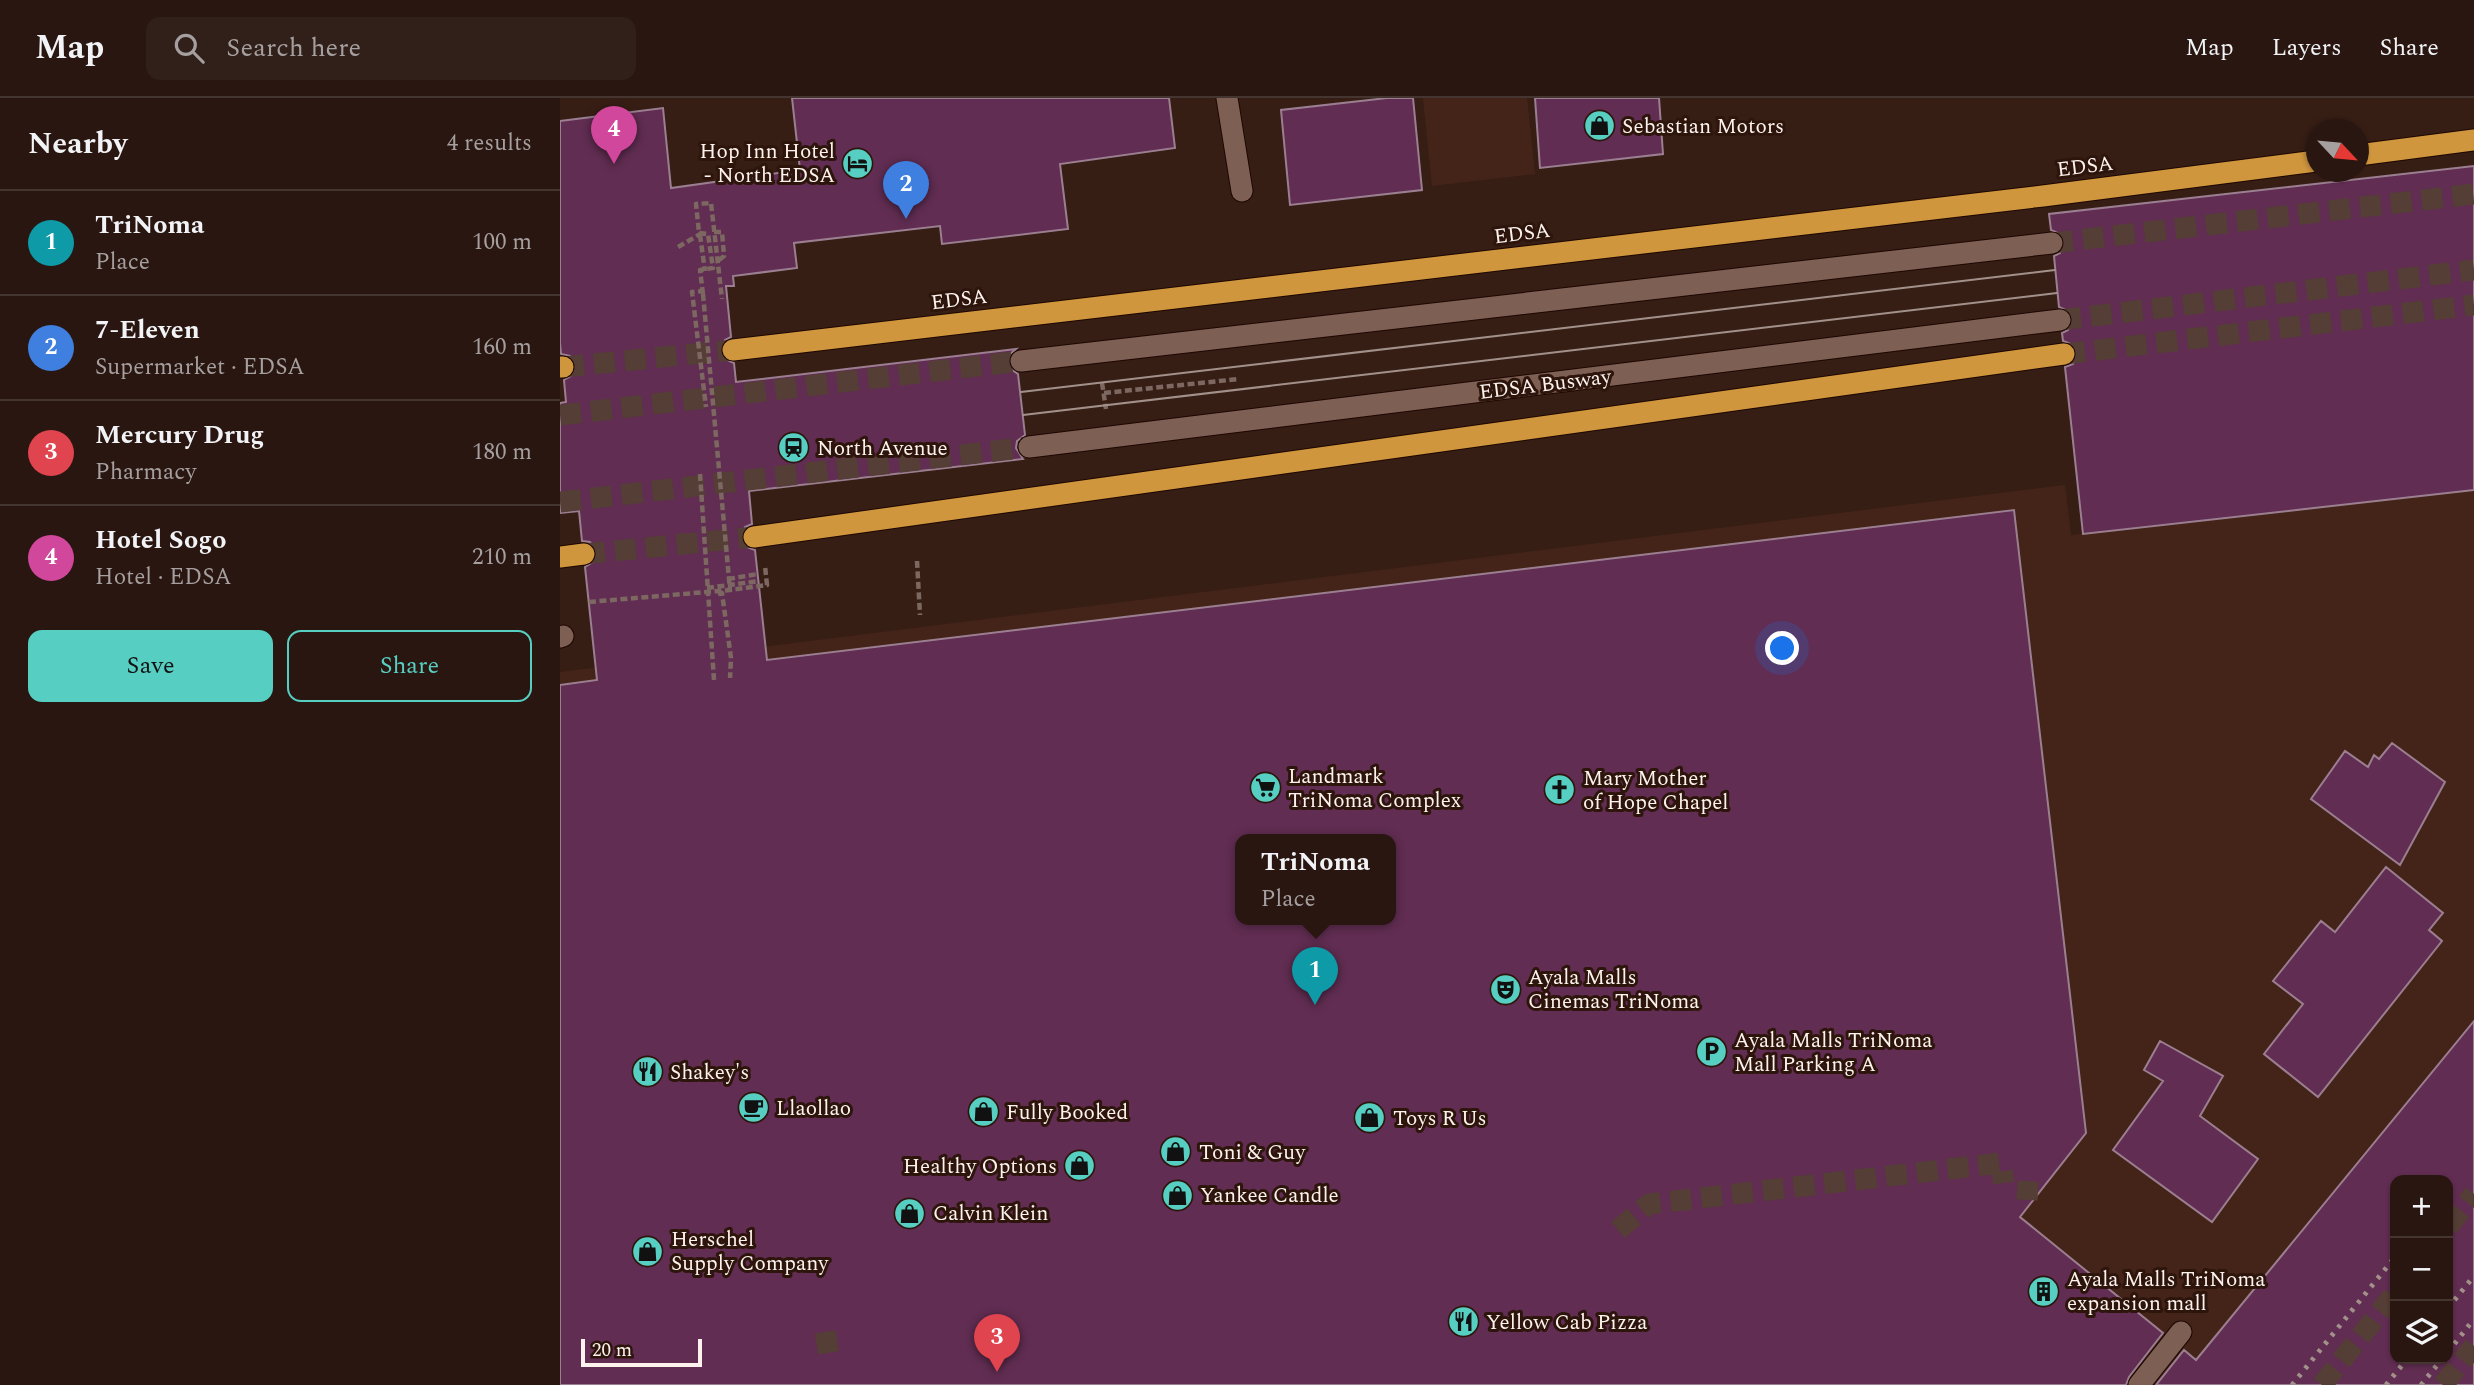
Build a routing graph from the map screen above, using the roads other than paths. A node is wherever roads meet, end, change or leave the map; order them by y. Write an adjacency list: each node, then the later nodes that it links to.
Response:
1 (1227, 98): 5 (street)
2 (2474, 140): 3 (highway)
3 (2369, 154)
4 (2306, 161): 8 (highway, EDSA)
5 (1242, 191)
6 (2052, 243): 10 (street)
7 (2060, 320): 11 (street, EDSA Busway)
8 (733, 350)
9 (2064, 354): 12 (highway)
10 (1021, 360)
11 (1029, 447)
12 (754, 537)
13 (584, 554): 14 (highway)
14 (560, 556)
15 (2181, 1332): 16 (street)
16 (2139, 1385)

